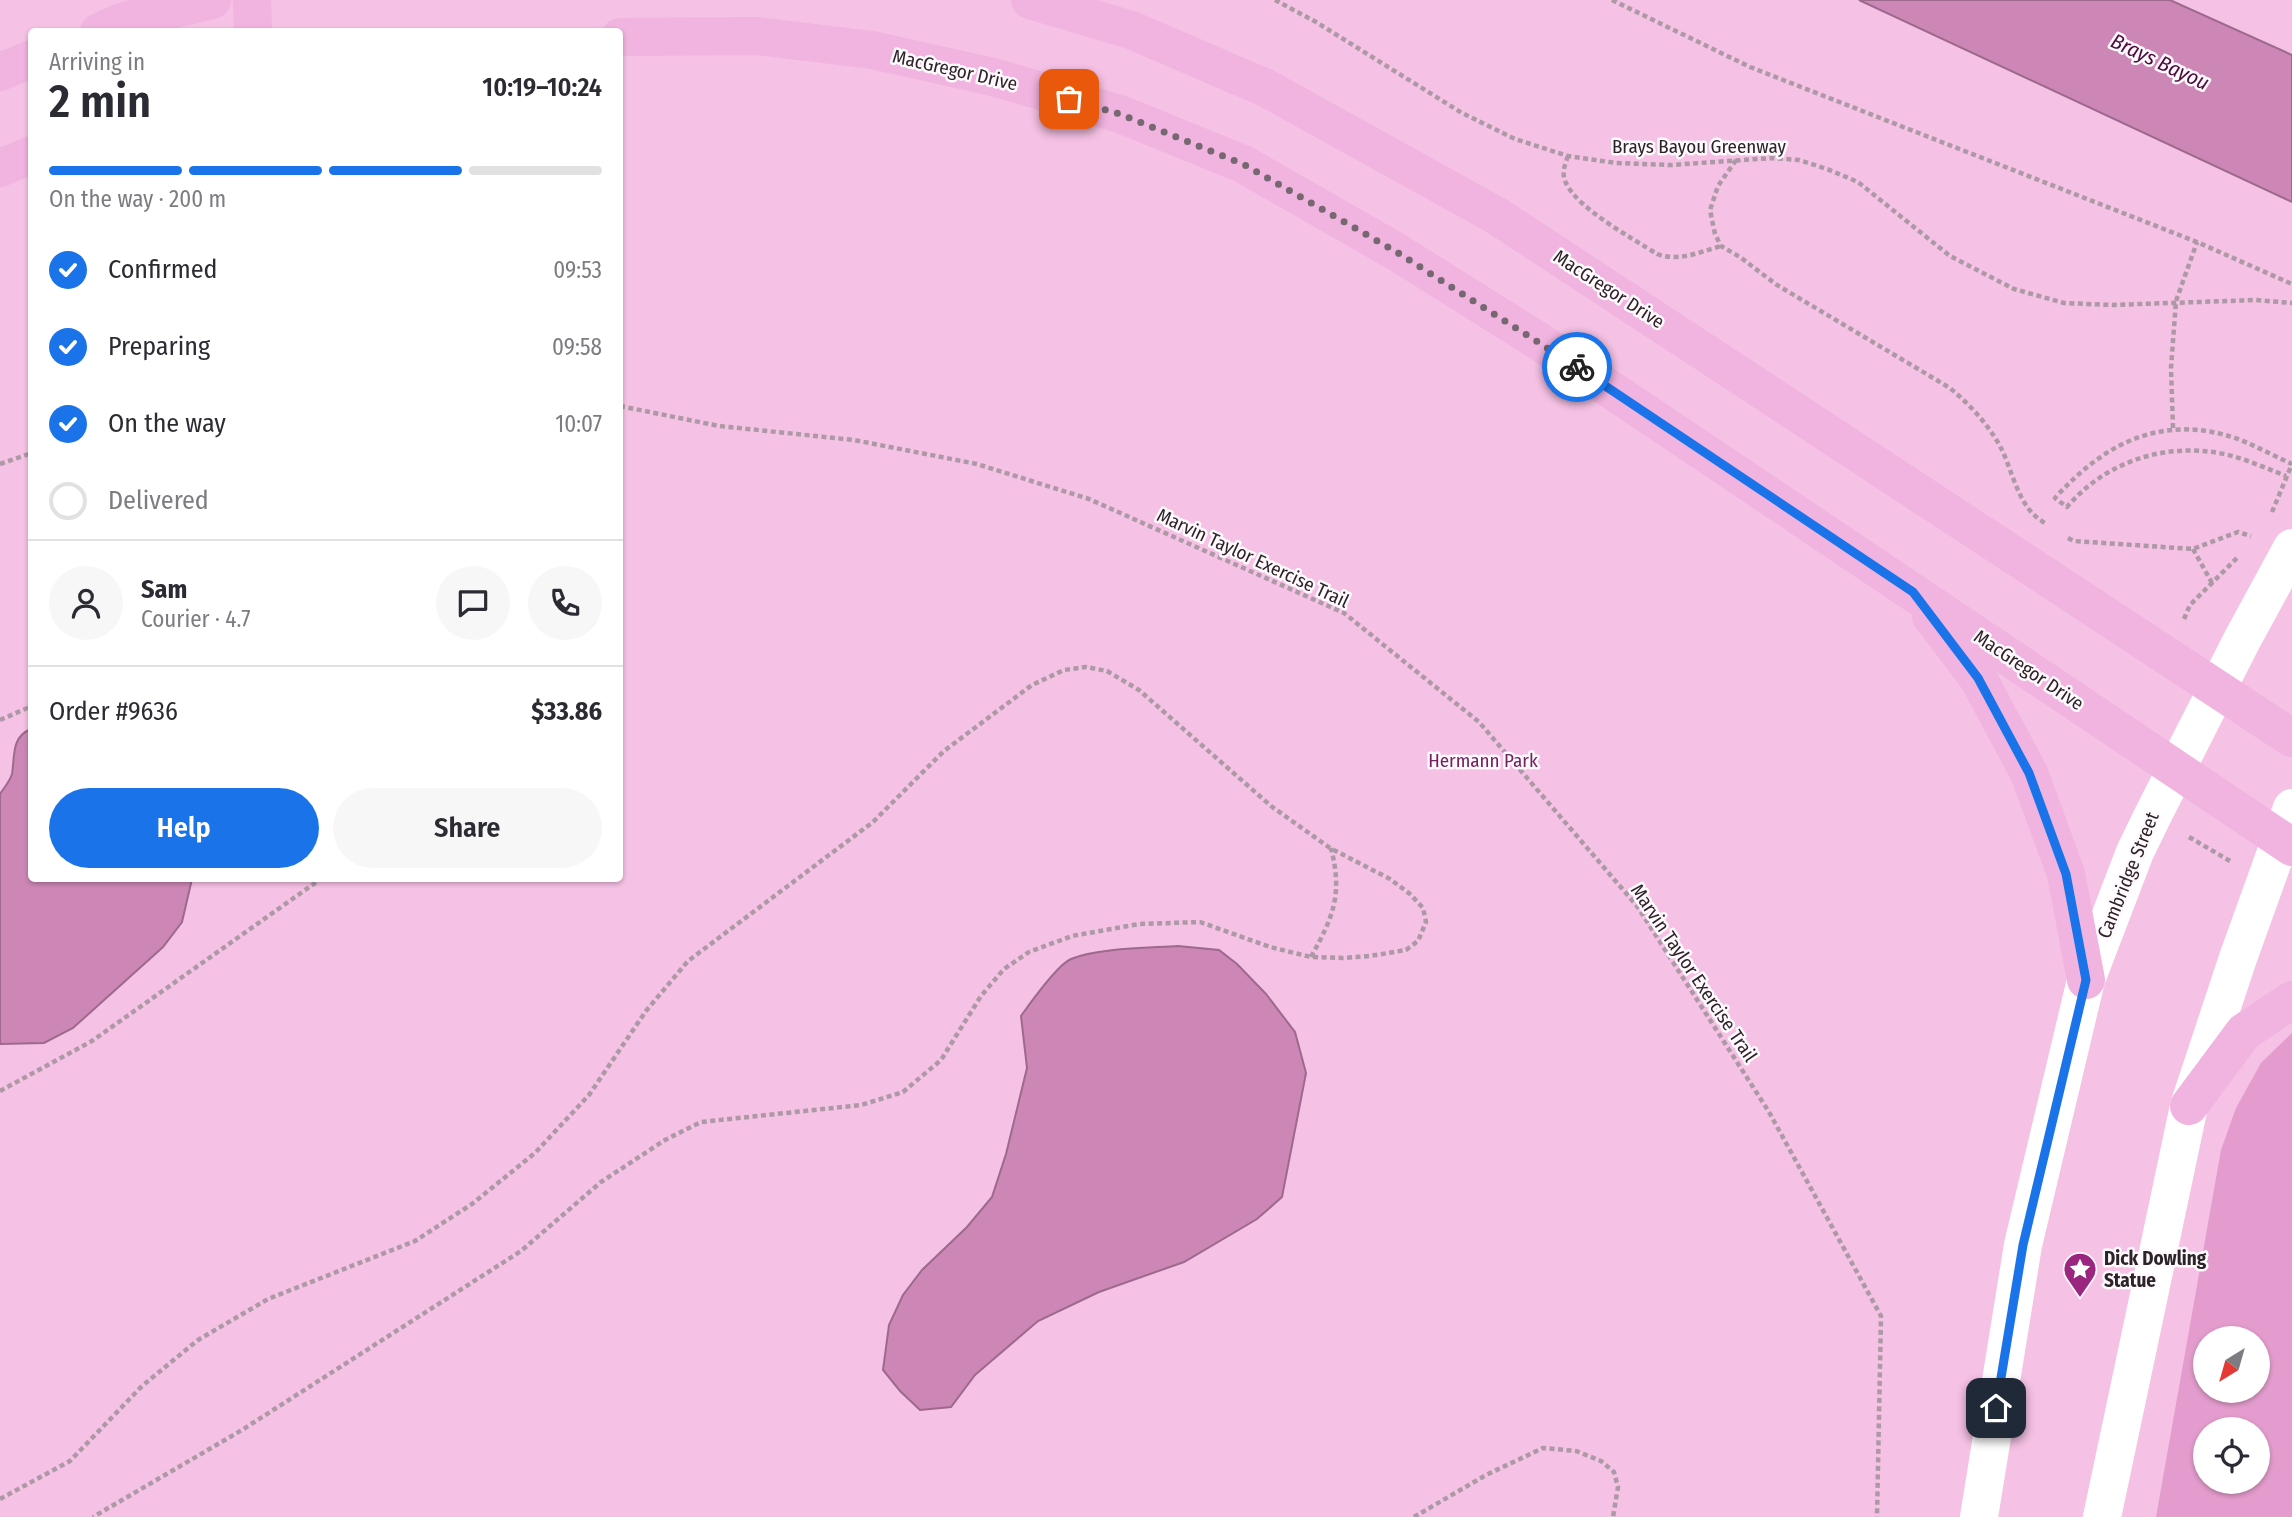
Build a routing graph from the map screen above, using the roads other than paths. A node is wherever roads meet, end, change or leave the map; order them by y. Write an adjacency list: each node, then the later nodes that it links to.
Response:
1 (212, 0): 4 (main road)
2 (252, 0): 5 (main road)
3 (1030, 0): 13 (main road, MacGregor Drive)
4 (108, 28)
5 (253, 28)
6 (623, 37): 12 (main road, MacGregor Drive)
7 (28, 61): 8 (main road)
8 (0, 72)
9 (28, 157): 10 (main road)
10 (0, 168)
11 (2292, 548): 13 (street, Cambridge Street)
12 (1913, 592): 15 (main road, MacGregor Drive); 17 (main road)
13 (2217, 690): 14 (main road, MacGregor Drive); 15 (street, Cambridge Street)
14 (2292, 738)
15 (2175, 769): 16 (main road, MacGregor Drive); 17 (street, Cambridge Street)
16 (2288, 832): 19 (street)
17 (2086, 980): 20 (street, Cambridge Street)
18 (2292, 1000): 19 (main road)
19 (2189, 1106): 21 (street)
20 (1979, 1517)
21 (2102, 1517)

